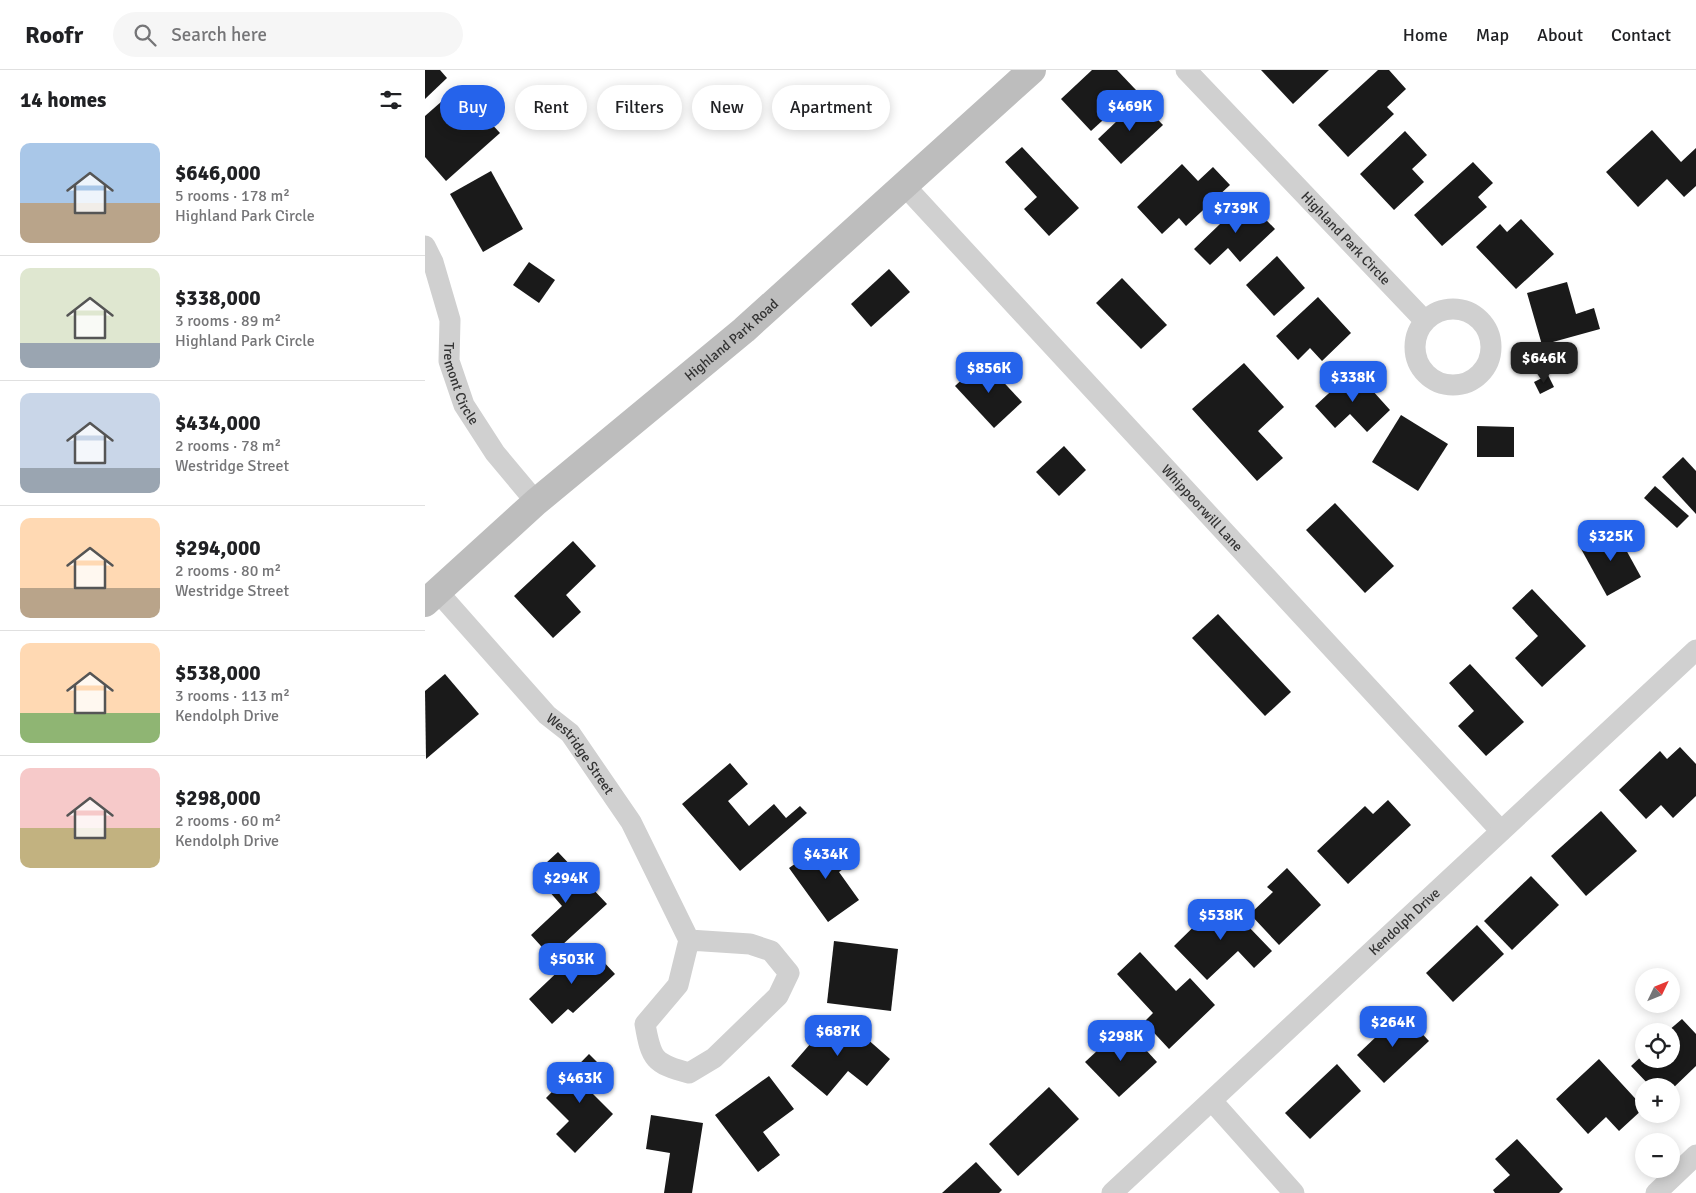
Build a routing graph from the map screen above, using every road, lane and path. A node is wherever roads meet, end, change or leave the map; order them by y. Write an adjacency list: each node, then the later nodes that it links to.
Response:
1 (1032, 70): 3 (street, Highland Park Road)
2 (1186, 70): 5 (street, Highland Park Circle)
3 (903, 184): 6 (street, Highland Park Road); 9 (street, Whippoorwill Lane)
4 (425, 246): 6 (street, Tremont Circle)
5 (1424, 320)
6 (536, 502): 7 (street, Highland Park Road)
7 (431, 598): 10 (street, Westridge Street)
8 (1696, 650): 9 (street, Kendolph Drive)
9 (1501, 831): 11 (street, Kendolph Drive)
10 (689, 940): 10 (street)
11 (1212, 1101): 13 (street, Kendolph Drive); 14 (street)
12 (1696, 1155): 15 (street)
13 (1112, 1193)
14 (1294, 1193)
15 (1657, 1193)

